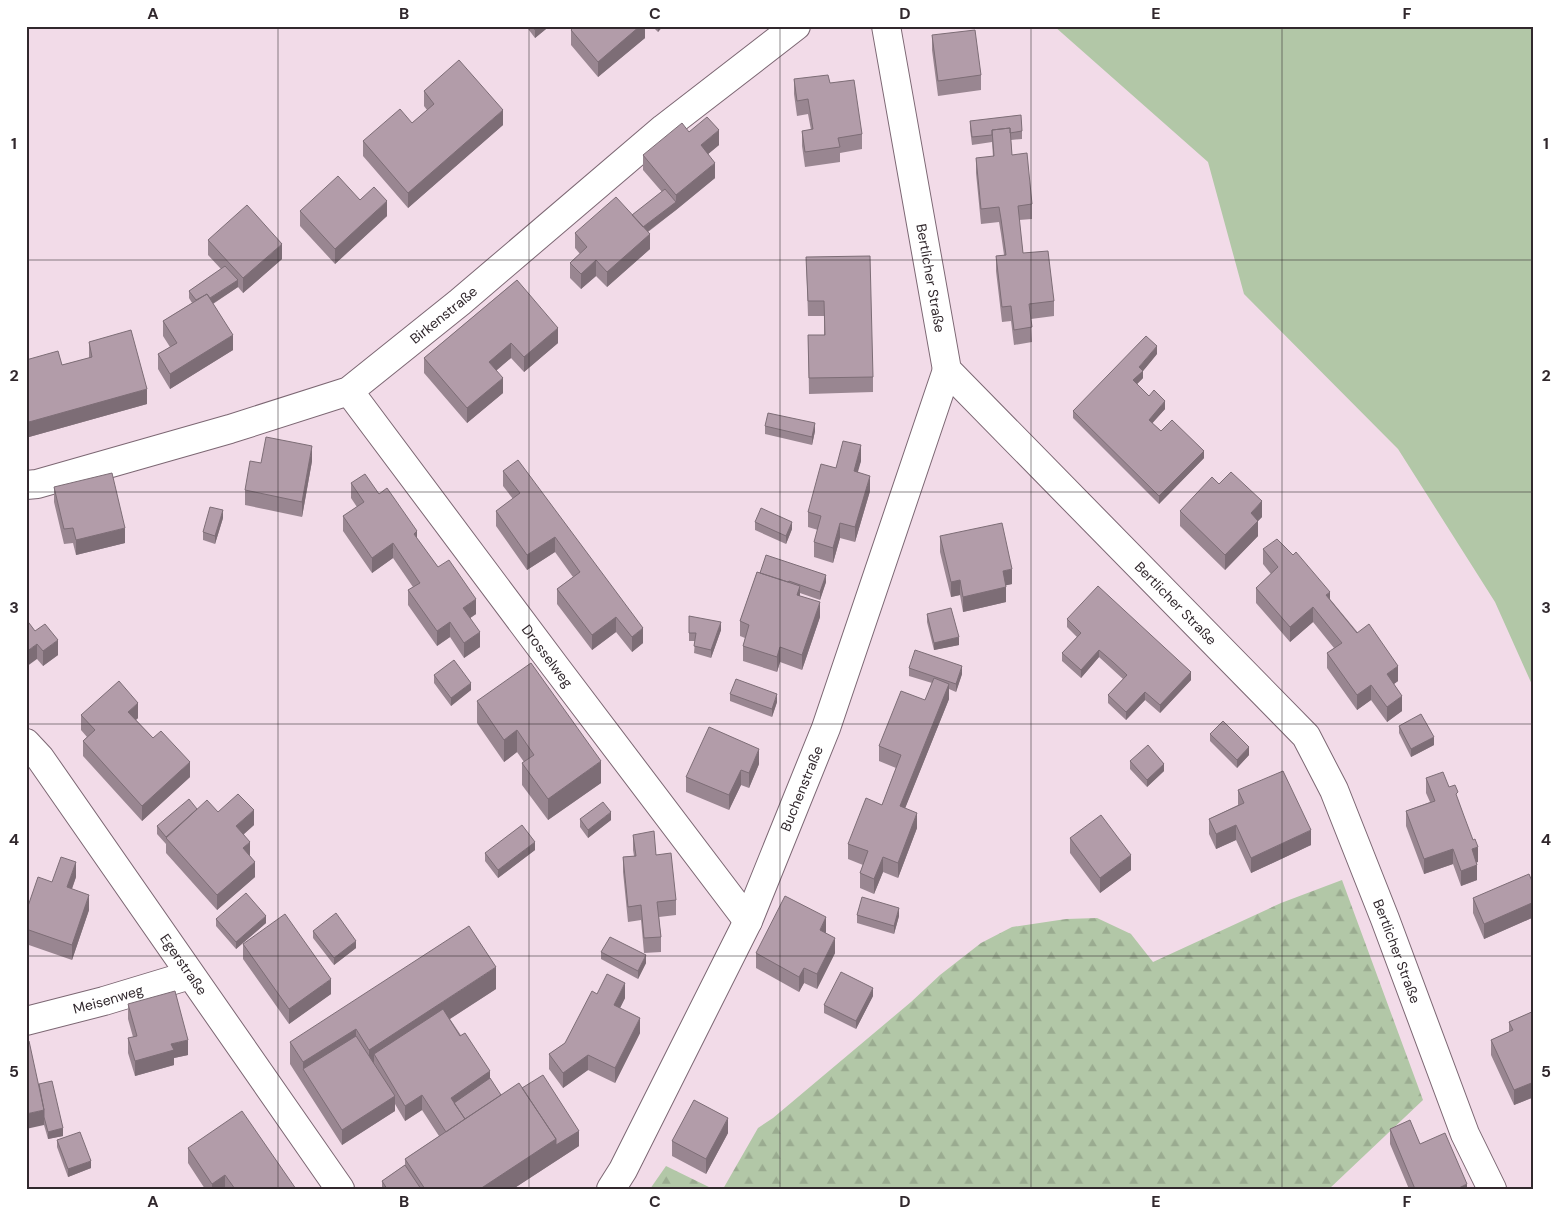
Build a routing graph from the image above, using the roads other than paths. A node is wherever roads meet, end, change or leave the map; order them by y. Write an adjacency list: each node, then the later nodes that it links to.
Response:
1 (796, 26): 4 (street, Birkenstraße)
2 (886, 26): 3 (street, Bertlicher Straße)
3 (947, 370): 7 (street, Buchenstraße); 12 (street, Bertlicher Straße)
4 (350, 391): 5 (street, Birkenstraße); 7 (street, Drosselweg)
5 (26, 485)
6 (26, 743): 8 (street, Egerstraße)
7 (748, 920): 11 (street, Buchenstraße)
8 (190, 975): 9 (street, Meisenweg); 10 (street, Egerstraße)
9 (26, 1021)
10 (340, 1189)
11 (611, 1189)
12 (1492, 1189)

